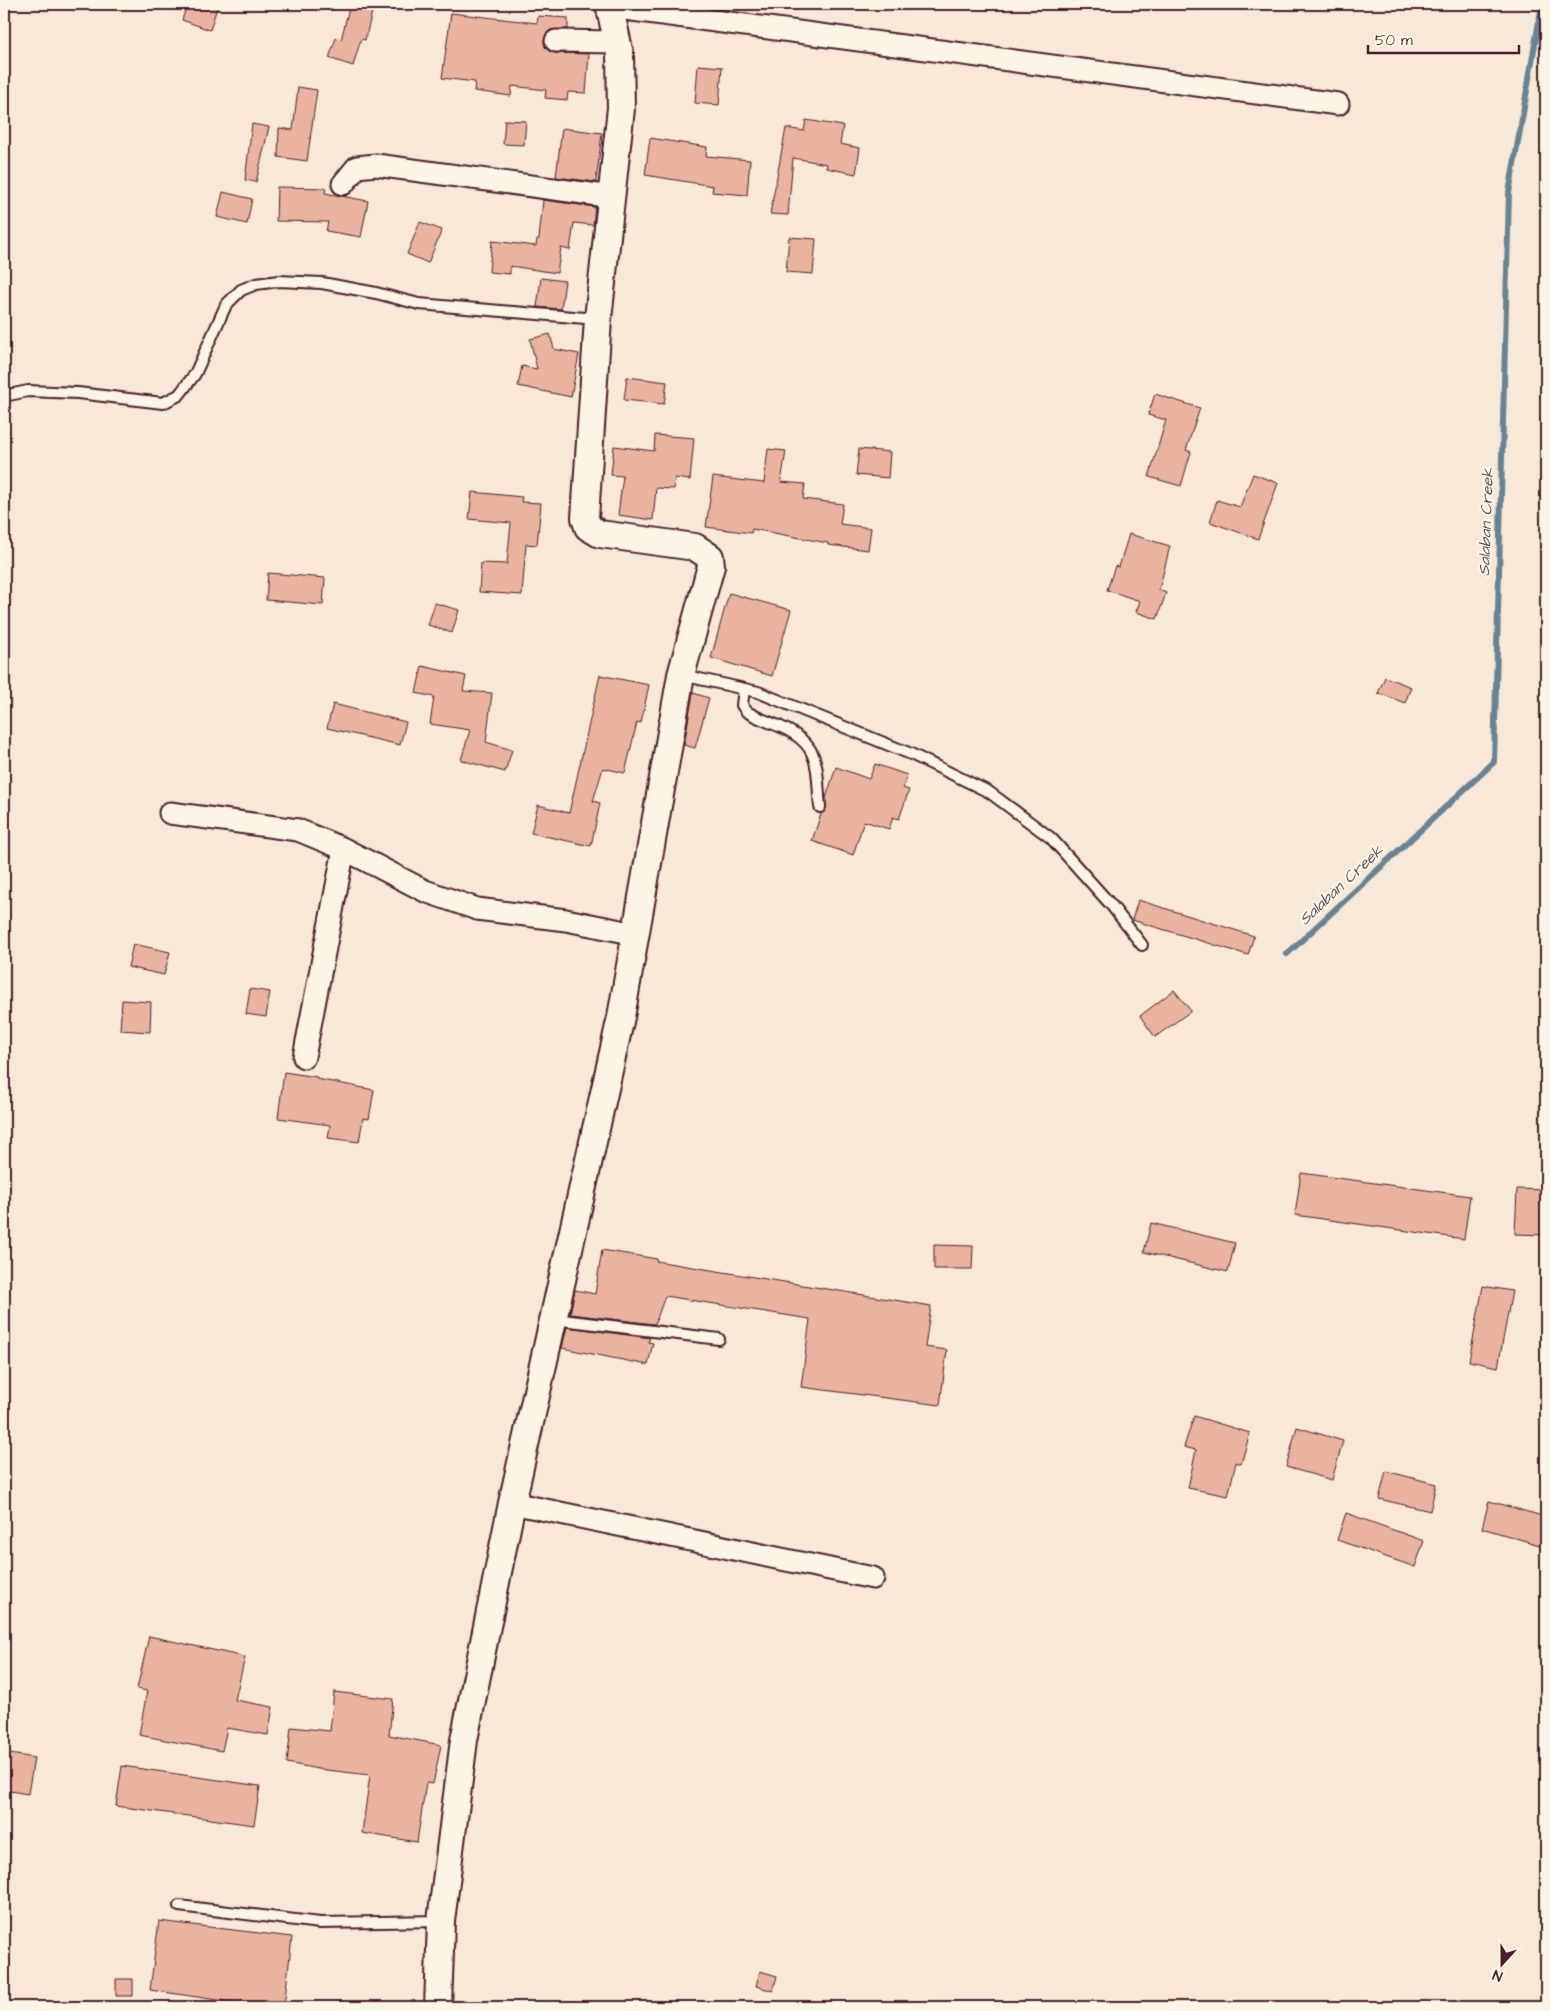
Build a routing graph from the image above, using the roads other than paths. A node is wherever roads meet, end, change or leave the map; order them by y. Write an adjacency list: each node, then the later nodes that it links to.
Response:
1 (610, 6): 2 (street); 4 (street)
2 (708, 12): 5 (street)
3 (556, 41): 4 (street)
4 (618, 42): 7 (street)
5 (1338, 104)
6 (343, 184): 7 (street)
7 (613, 197): 8 (street)
8 (598, 319): 9 (lane); 10 (street)
9 (4, 396)
10 (681, 675): 11 (lane); 15 (street)
11 (744, 689): 12 (lane); 16 (lane)
12 (820, 806)
13 (170, 813): 14 (street)
14 (344, 849): 15 (street); 17 (street)
15 (636, 934): 18 (street)
16 (1142, 945)
17 (304, 1057)
18 (553, 1319): 19 (lane); 20 (street)
19 (719, 1338)
20 (512, 1503): 21 (street); 23 (street)
21 (873, 1578)
22 (179, 1906): 23 (lane)
23 (441, 1921): 24 (street)
24 (438, 2007)

